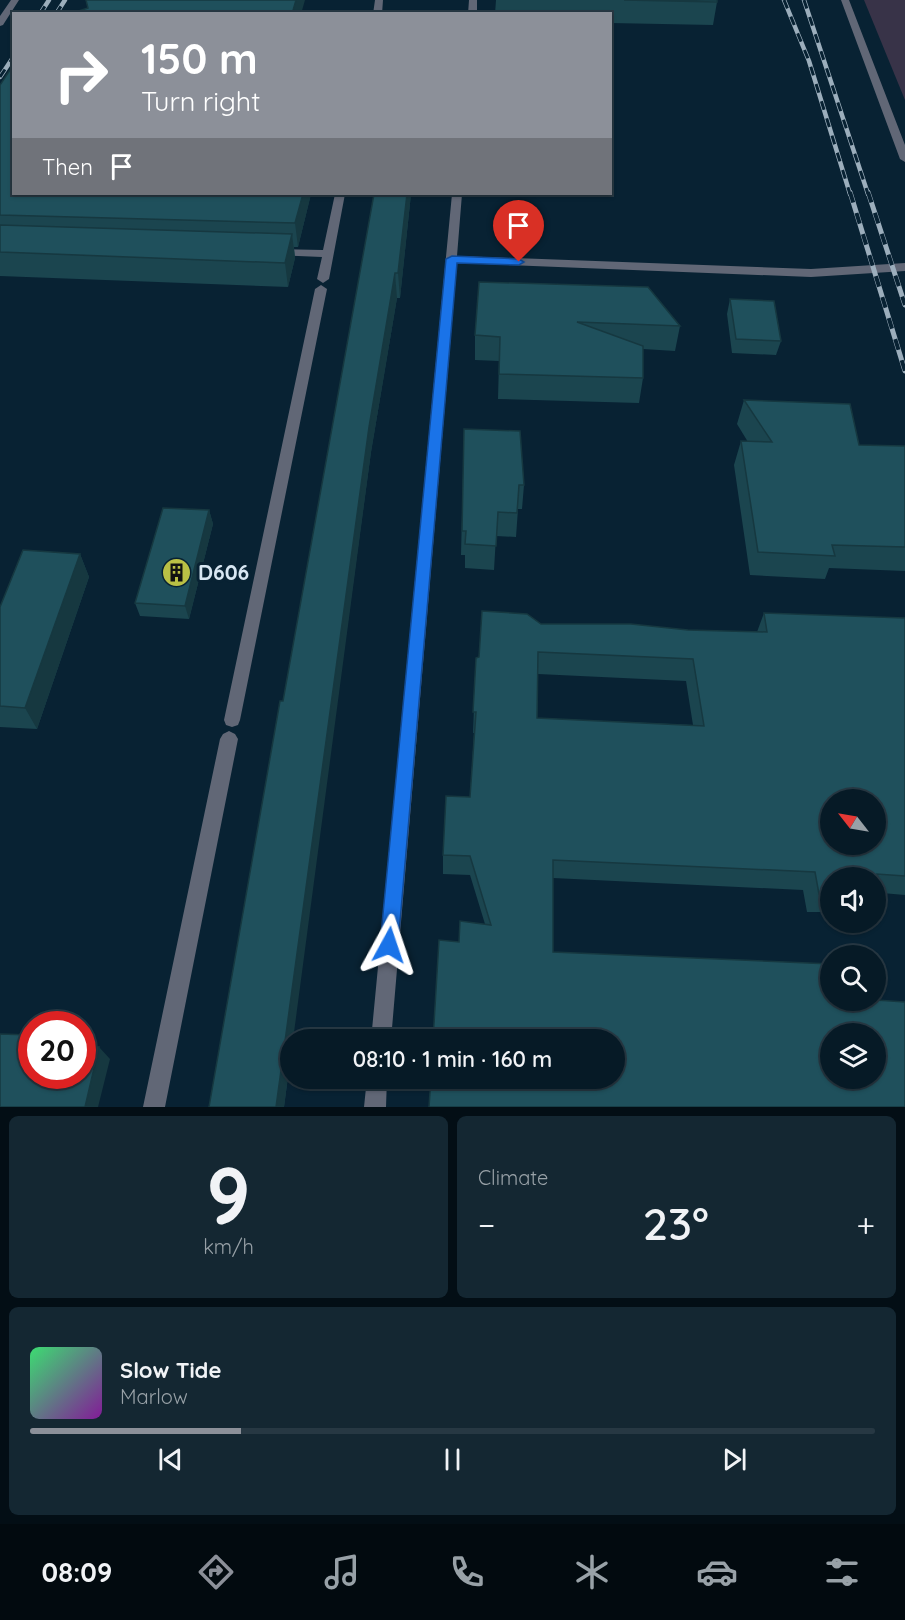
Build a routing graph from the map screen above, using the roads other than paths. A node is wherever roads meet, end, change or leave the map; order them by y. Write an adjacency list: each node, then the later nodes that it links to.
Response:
1 (15, 0): 3 (lane)
2 (845, 0): 4 (lane)
3 (0, 23)
4 (905, 159)
5 (340, 195): 8 (lane)
6 (457, 195): 9 (lane)
7 (258, 251): 8 (lane)
8 (328, 254): 13 (lane)
9 (452, 259): 10 (lane); 11 (lane)
10 (905, 267)
11 (382, 1029)
12 (376, 1089): 14 (lane)
13 (154, 1107)
14 (375, 1107)

